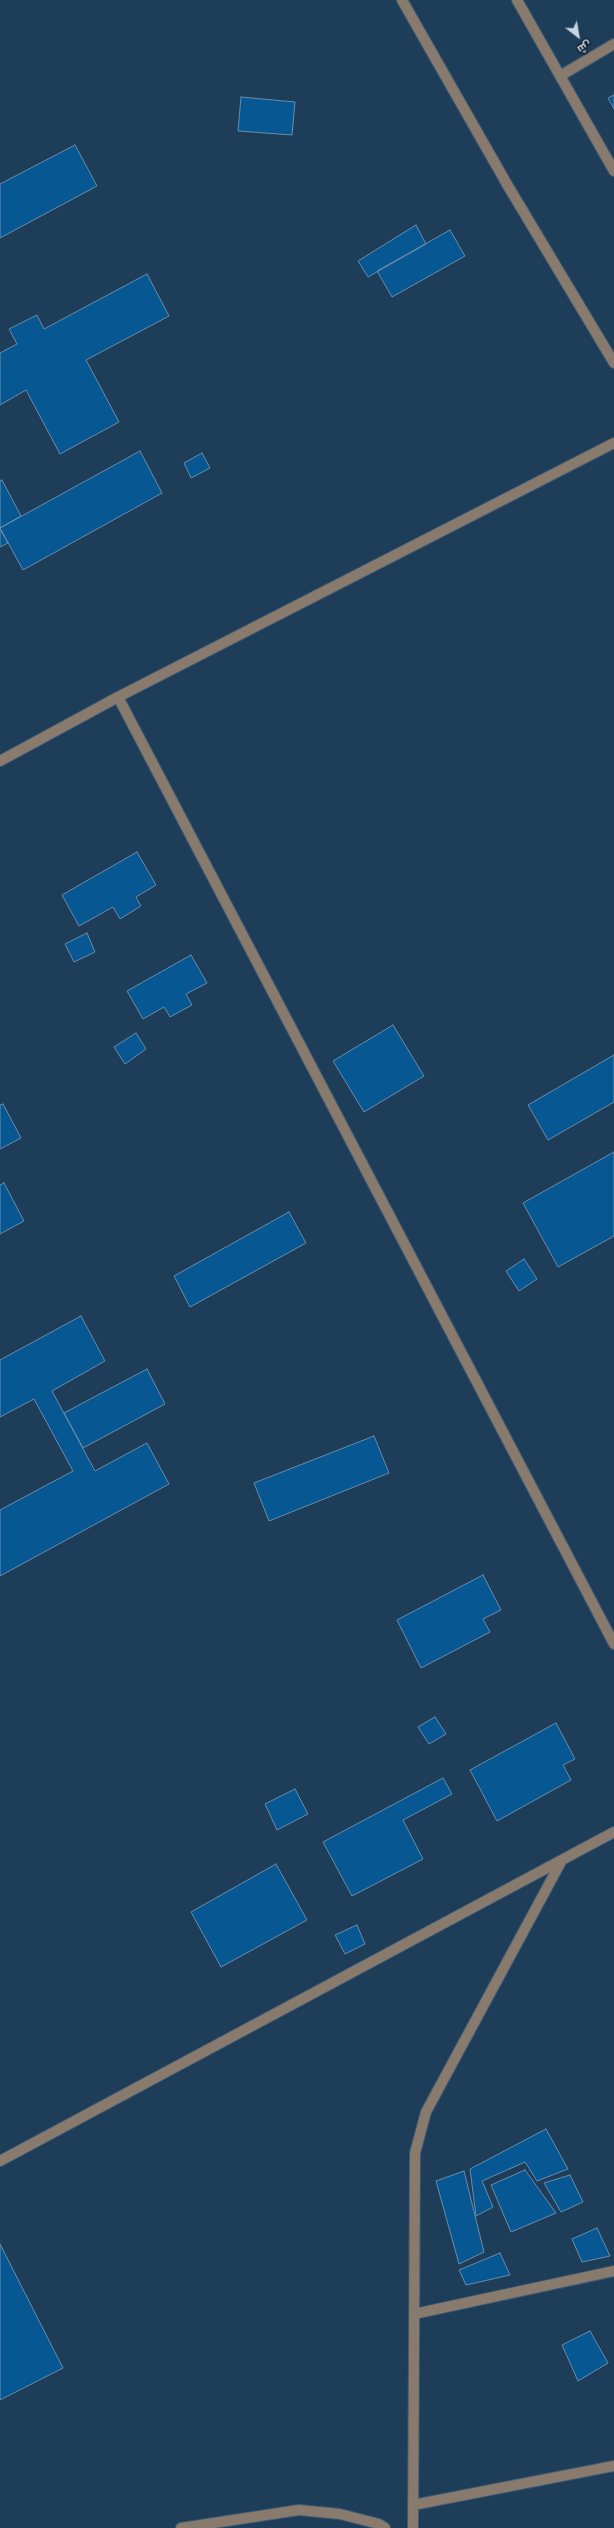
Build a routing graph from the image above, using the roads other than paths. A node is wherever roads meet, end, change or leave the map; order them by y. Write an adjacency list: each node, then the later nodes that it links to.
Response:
1 (402, 0): 6 (street)
2 (517, 0): 4 (street)
3 (614, 44): 4 (street)
4 (560, 76): 5 (street)
5 (614, 171)
6 (614, 363)
7 (614, 443): 8 (street)
8 (118, 697): 9 (street); 10 (street)
9 (0, 761)
10 (614, 1644)
11 (614, 1832): 12 (street)
12 (562, 1860): 13 (street); 15 (street)
13 (0, 2161)
14 (614, 2271): 15 (street)
15 (414, 2314): 17 (street)
16 (614, 2466): 17 (street)
17 (413, 2505): 20 (street)
18 (181, 2528): 19 (street)
19 (385, 2528)
20 (413, 2528)

